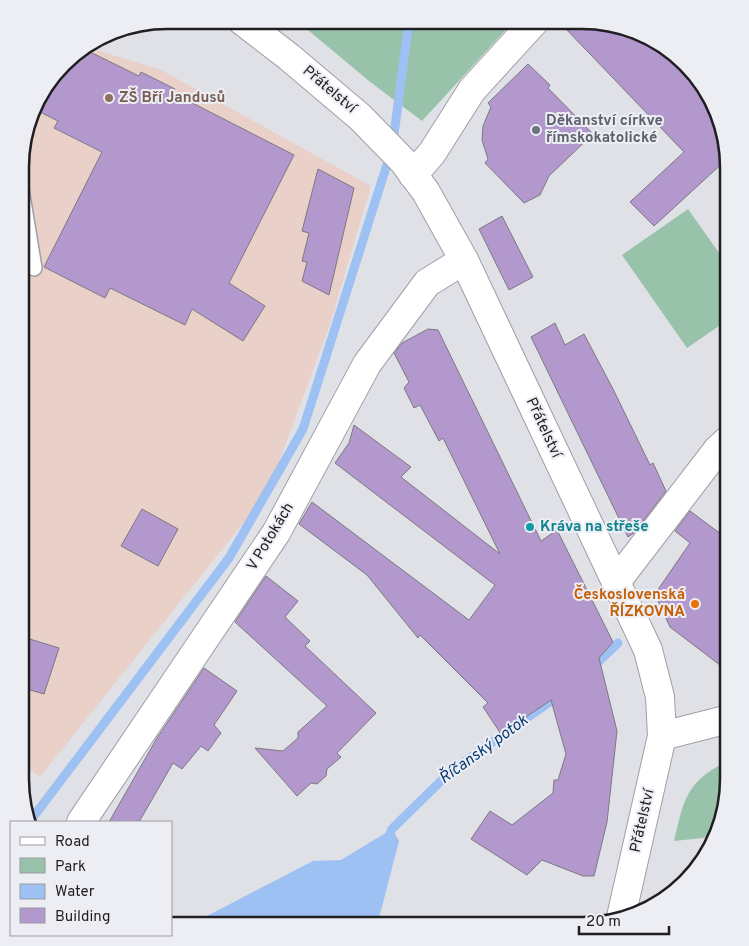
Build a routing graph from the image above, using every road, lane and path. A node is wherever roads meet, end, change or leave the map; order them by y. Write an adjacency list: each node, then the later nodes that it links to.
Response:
1 (252, 29): 3 (street, Přátelství)
2 (528, 29): 3 (street)
3 (408, 168): 5 (street, Přátelství)
4 (29, 238): 6 (lane)
5 (464, 260): 8 (street, Přátelství); 11 (street, V Potokách)
6 (34, 268)
7 (720, 447): 8 (street)
8 (616, 582): 10 (street, Přátelství)
9 (720, 721): 10 (street)
10 (662, 736): 12 (street, Přátelství)
11 (82, 821)
12 (622, 912)

